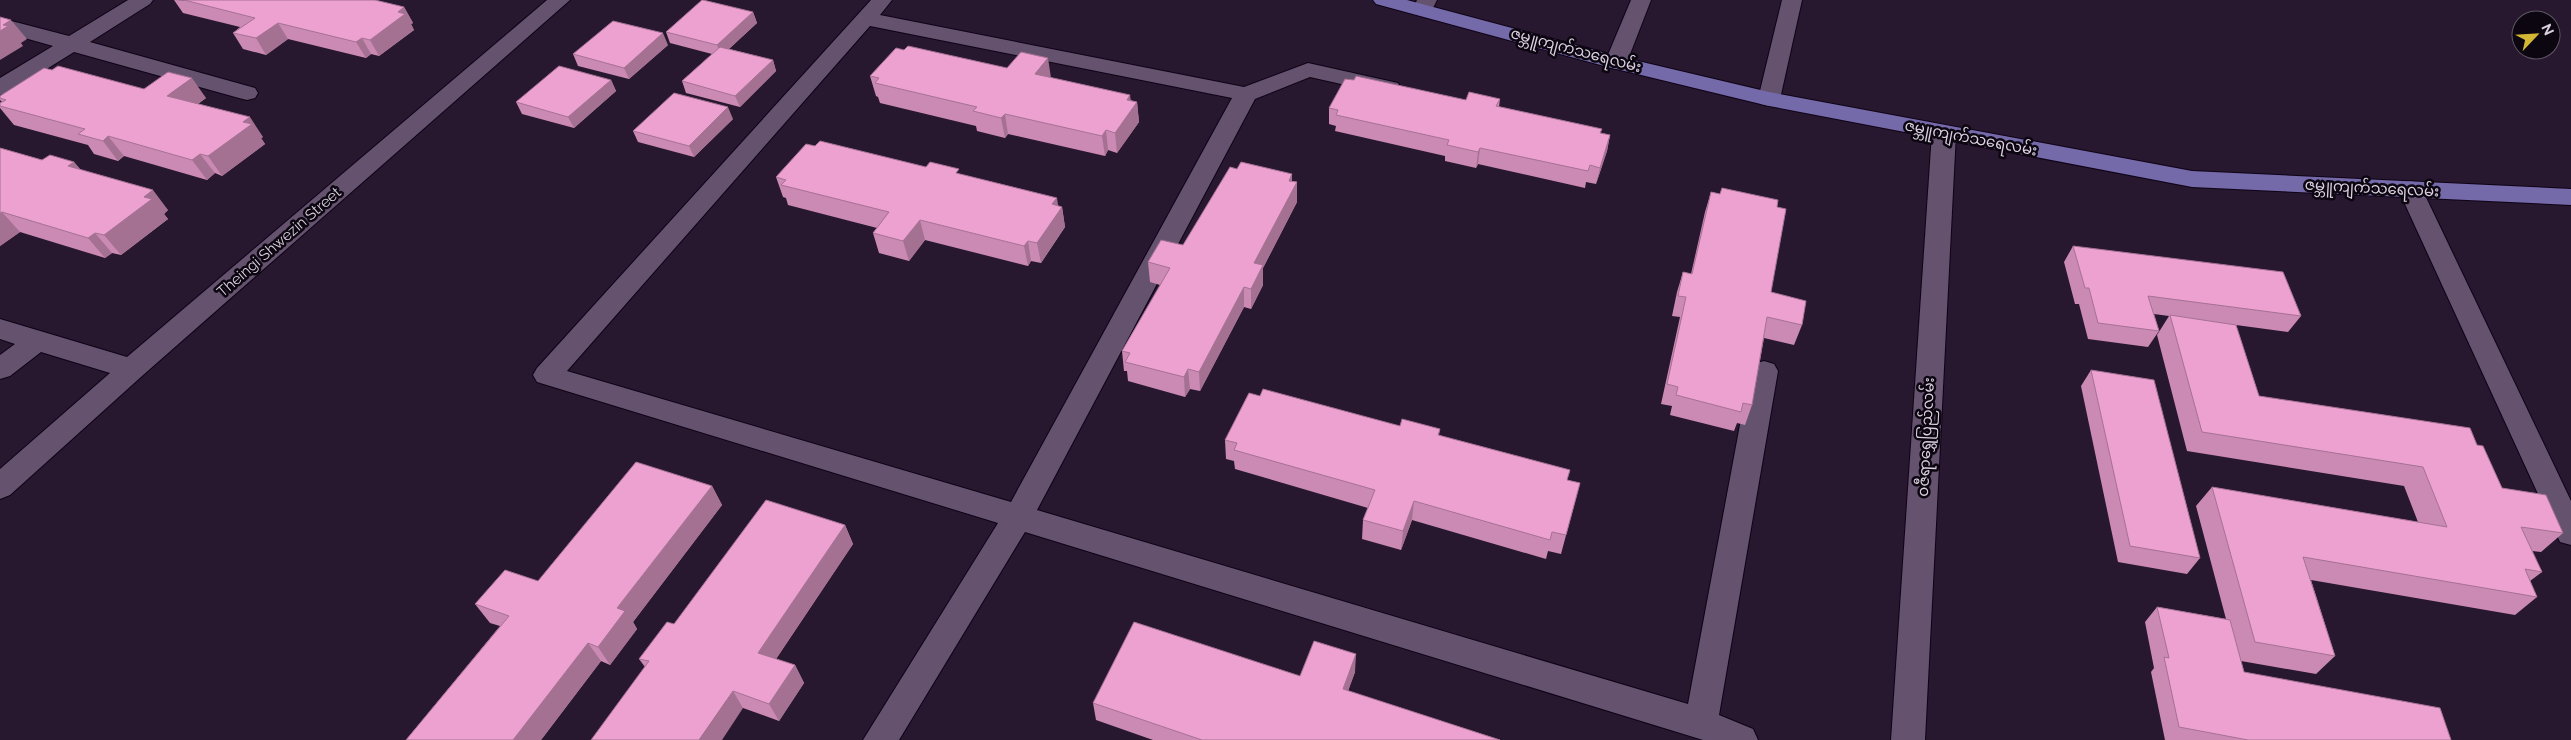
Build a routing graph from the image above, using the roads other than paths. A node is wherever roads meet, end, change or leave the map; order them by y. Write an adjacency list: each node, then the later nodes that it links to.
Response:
1 (143, 0): 9 (street)
2 (560, 0): 22 (street, Theingi Shwezin Street)
3 (1384, 0): 6 (main road, ဇမ္ဘူကျက်သရေလမ်း)
4 (1641, 0): 10 (street)
5 (1792, 0): 15 (street)
6 (1425, 5): 10 (main road, ဇမ္ဘူကျက်သရေလမ်း)
7 (874, 9): 14 (street); 25 (street)
8 (0, 24): 9 (street)
9 (71, 44): 11 (street); 13 (street)
10 (1616, 62): 15 (main road, ဇမ္ဘူကျက်သရေလမ်း)
11 (0, 88)
12 (1412, 93): 14 (street)
13 (247, 94)
14 (1246, 94): 25 (street)
15 (1769, 99): 16 (main road, ဇမ္ဘူကျက်သရေလမ်း)
16 (1944, 133): 17 (main road, ဇမ္ဘူကျက်သရေလမ်း); 30 (street, ဝဇီရာရွှေပြည်လမ်း)
17 (2410, 190): 18 (main road, ဇမ္ဘူကျက်သရေလမ်း); 26 (street)
18 (2571, 197)
19 (0, 328): 20 (street)
20 (36, 341): 21 (street); 22 (street)
21 (0, 369)
22 (132, 369): 24 (street, Theingi Shwezin Street)
23 (1764, 371): 27 (street)
24 (0, 488)
25 (1018, 517): 27 (street); 28 (street)
26 (2571, 533)
27 (1701, 722): 29 (street)
28 (880, 740)
29 (1741, 740)
30 (1908, 740)

